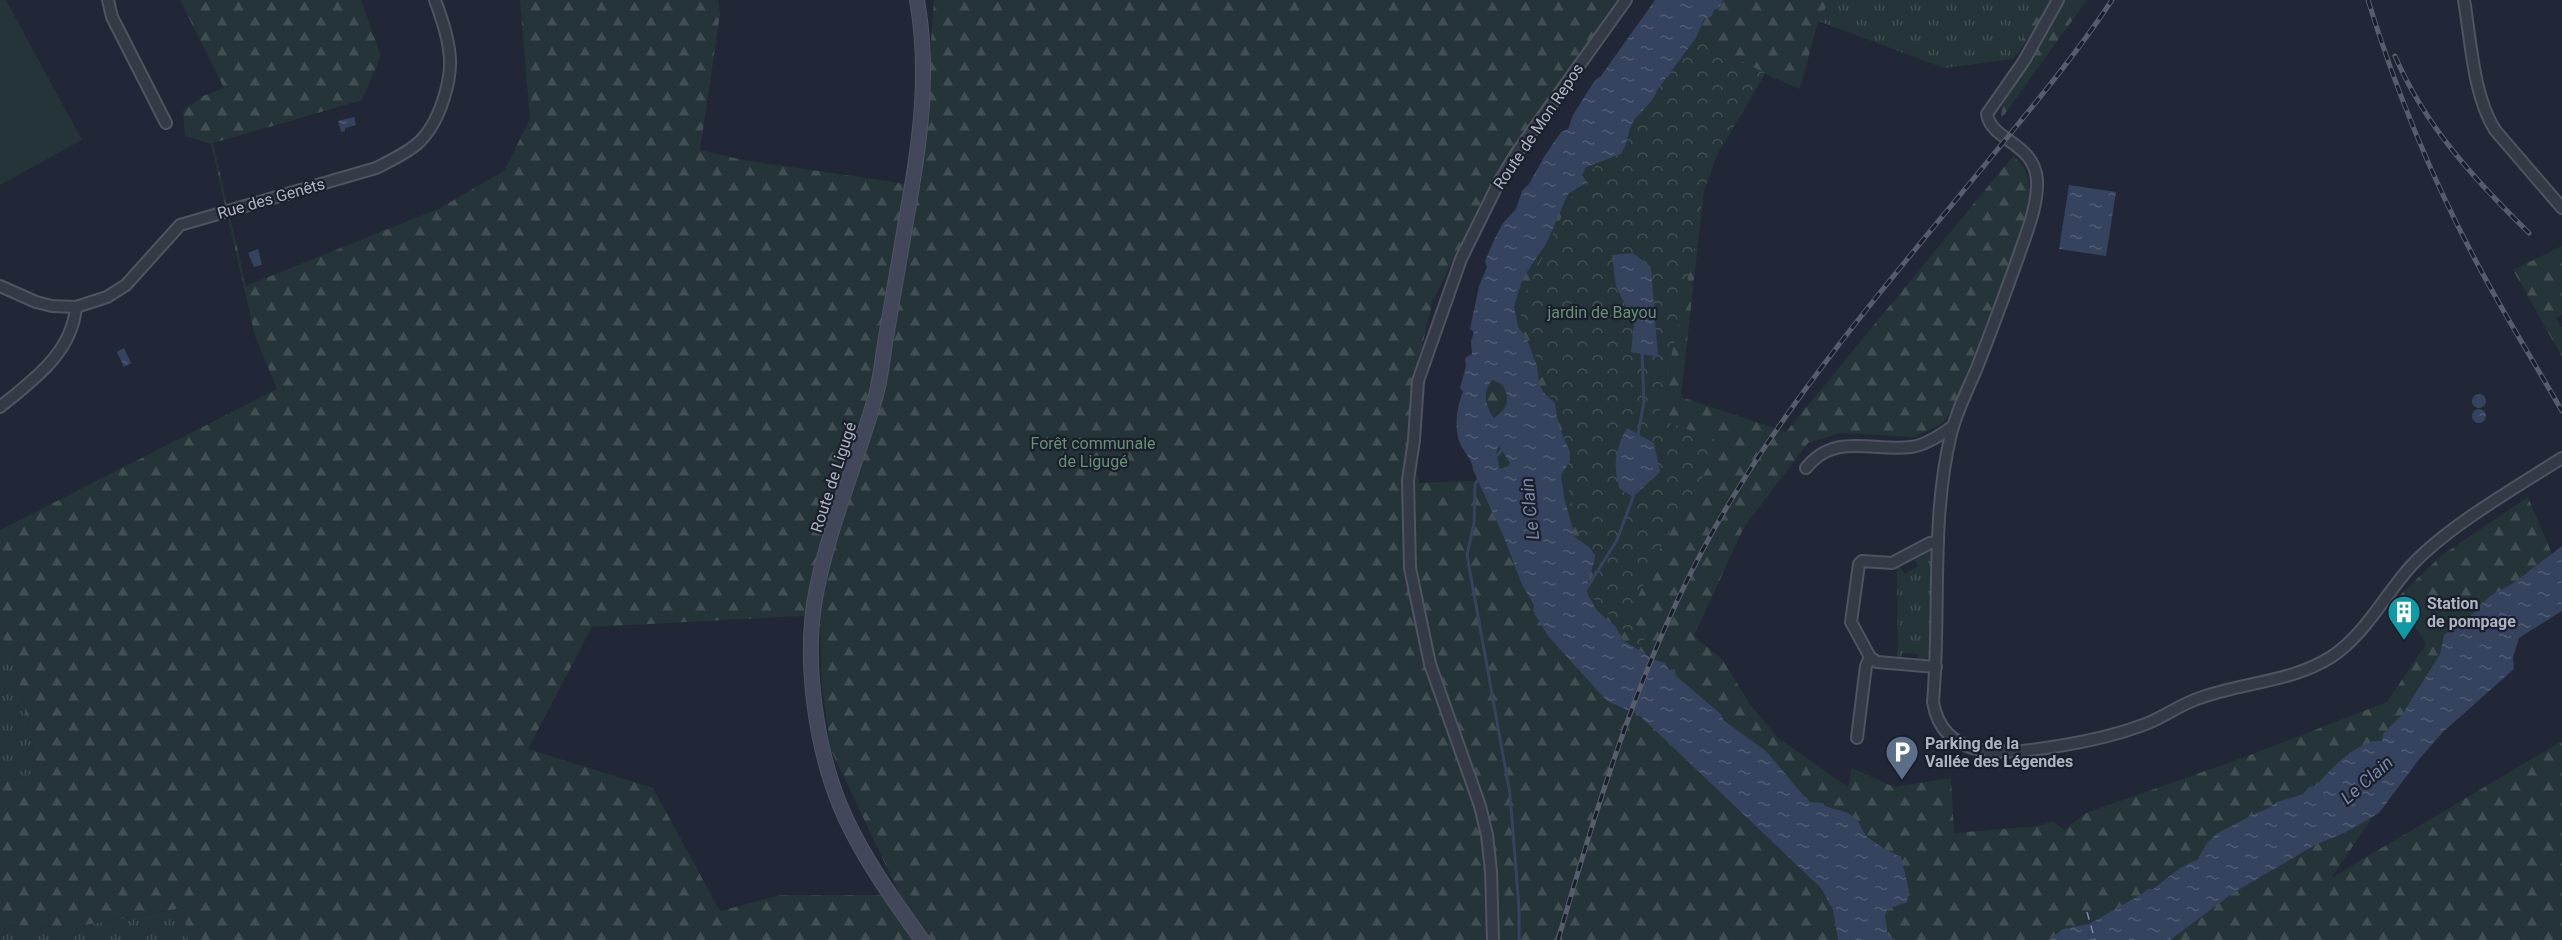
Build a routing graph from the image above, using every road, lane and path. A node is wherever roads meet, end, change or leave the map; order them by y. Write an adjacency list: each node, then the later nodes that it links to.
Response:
1 (108, 0): 7 (street)
2 (435, 0): 10 (street, Rue des Genêts)
3 (917, 0): 19 (street, Route de Ligugé)
4 (1626, 0): 20 (street, Route de Mon Repos)
5 (2058, 0): 12 (street)
6 (2464, 0): 8 (street)
7 (166, 123)
8 (2562, 208)
9 (0, 286): 10 (street, Rue des Genêts)
10 (76, 307): 11 (street)
11 (0, 407)
12 (1953, 426): 14 (street); 15 (street)
13 (2557, 461): 17 (street)
14 (1806, 468)
15 (1938, 542): 16 (street); 17 (street)
16 (1870, 657): 17 (street); 18 (street)
17 (1936, 667)
18 (1857, 738)
19 (922, 940)
20 (1493, 940)

